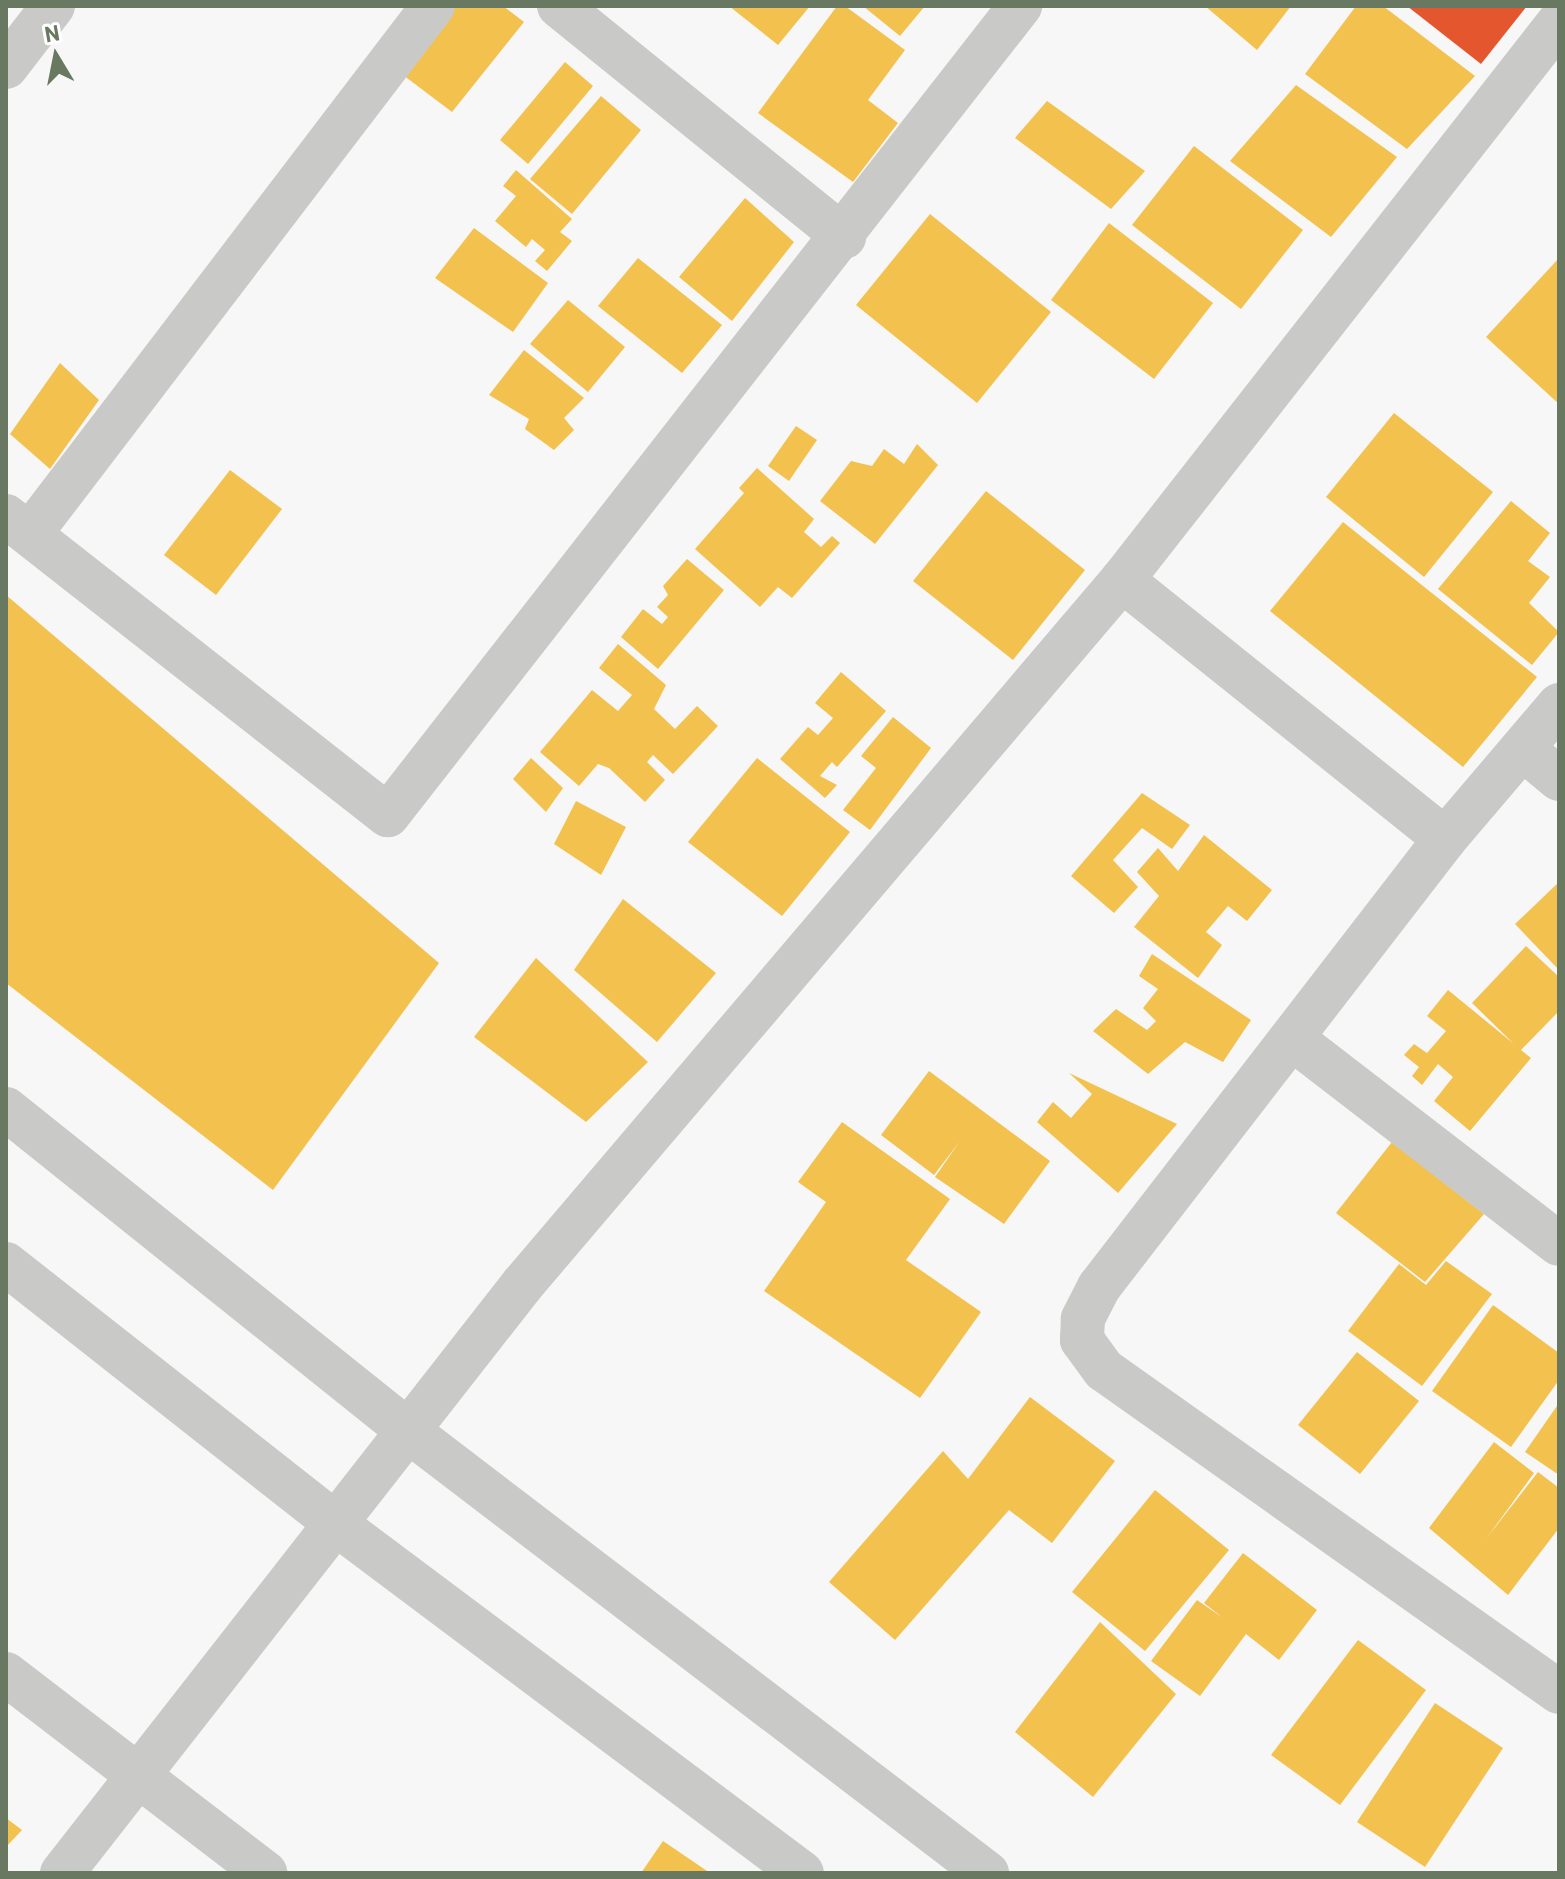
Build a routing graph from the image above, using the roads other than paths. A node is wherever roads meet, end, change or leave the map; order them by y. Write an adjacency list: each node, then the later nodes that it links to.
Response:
1 (53, 6): 6 (street)
2 (433, 6): 8 (street)
3 (559, 6): 7 (street)
4 (1020, 6): 7 (street)
5 (1559, 22): 9 (street)
6 (9, 57)
7 (844, 237): 8 (street)
8 (18, 525)
9 (1122, 580): 13 (street); 18 (street)
10 (1559, 705): 11 (street)
11 (1523, 749): 12 (street); 13 (street)
12 (1559, 779)
13 (1445, 839): 14 (street)
14 (1294, 1040): 16 (street); 21 (street)
15 (6, 1109): 18 (street)
16 (1559, 1244)
17 (6, 1264): 19 (street)
18 (411, 1433): 19 (street); 26 (street)
19 (336, 1524): 22 (street); 25 (street)
20 (6, 1674): 22 (street)
21 (1559, 1692)
22 (141, 1774): 23 (street); 24 (street)
23 (62, 1873)
24 (265, 1873)
25 (802, 1873)
26 (987, 1873)

